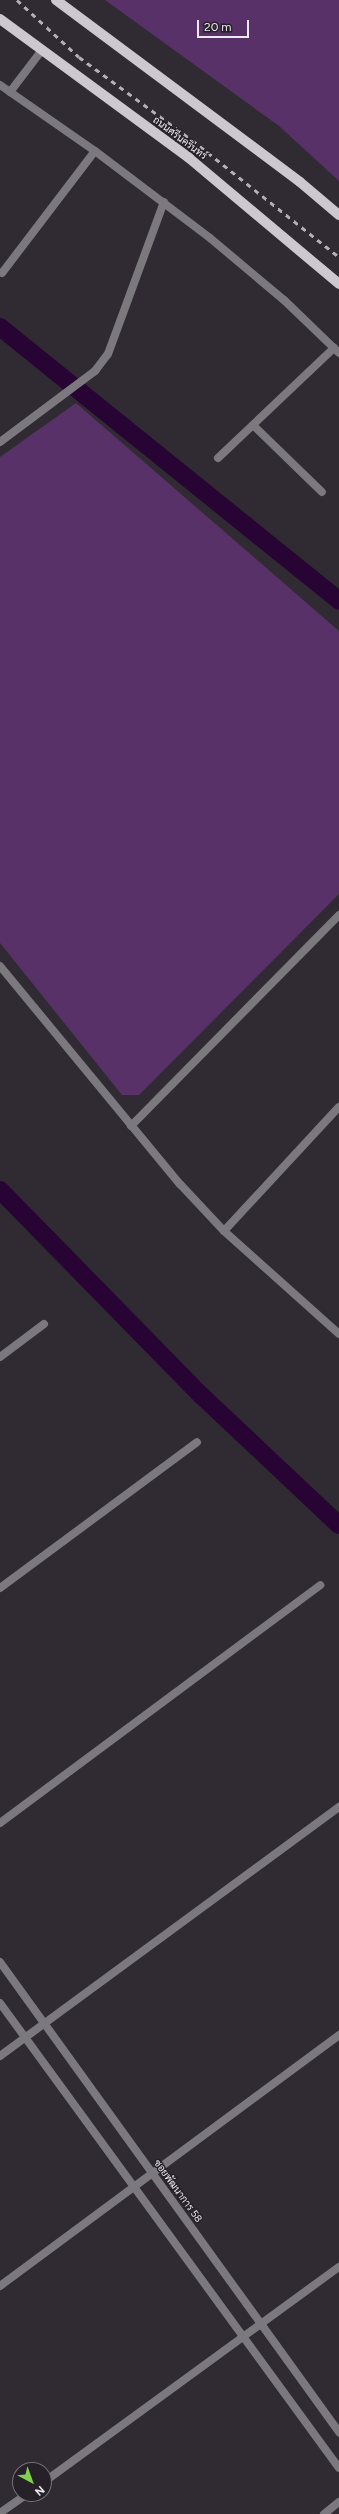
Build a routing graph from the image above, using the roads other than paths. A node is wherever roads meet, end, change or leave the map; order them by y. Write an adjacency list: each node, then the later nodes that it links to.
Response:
1 (56, 0): 8 (main road)
2 (0, 20): 3 (main road, ถนนศรีนครินทร์)
3 (42, 50): 5 (street); 10 (main road, ถนนศรีนครินทร์)
4 (0, 85): 5 (street)
5 (10, 92): 6 (street)
6 (95, 151): 7 (street); 9 (street)
7 (164, 202): 11 (street); 13 (street)
8 (339, 215)
9 (2, 273)
10 (339, 284)
11 (336, 350): 12 (street)
12 (253, 425): 14 (street); 15 (street)
13 (0, 442)
14 (218, 458)
15 (322, 492)
16 (339, 915): 19 (street)
17 (0, 966): 19 (street)
18 (339, 1107): 20 (street)
19 (130, 1126): 20 (street)
20 (224, 1231): 22 (street)
21 (44, 1324): 23 (street)
22 (339, 1334)
23 (0, 1357)
24 (197, 1442): 26 (street)
25 (320, 1585): 28 (street)
26 (0, 1588)
27 (339, 1807): 31 (street)
28 (0, 1823)
29 (0, 1962): 31 (street, ซอยพัฒนาการ 58)
30 (0, 2003): 33 (street)
31 (44, 2022): 33 (street); 35 (street, ซอยพัฒนาการ 58)
32 (339, 2035): 35 (street)
33 (24, 2037): 34 (street); 36 (street)
34 (0, 2056)
35 (152, 2173): 36 (street); 39 (street, ซอยพัฒนาการ 58)
36 (134, 2187): 38 (street); 40 (street)
37 (339, 2267): 39 (street)
38 (0, 2286)
39 (262, 2324): 40 (street); 41 (street, ซอยพัฒนาการ 58)
40 (245, 2337): 42 (street); 43 (street)
41 (339, 2432)
42 (339, 2468)
43 (52, 2476)
44 (16, 2502): 46 (street)
45 (339, 2502): 47 (street)
46 (0, 2514)
47 (324, 2514)

